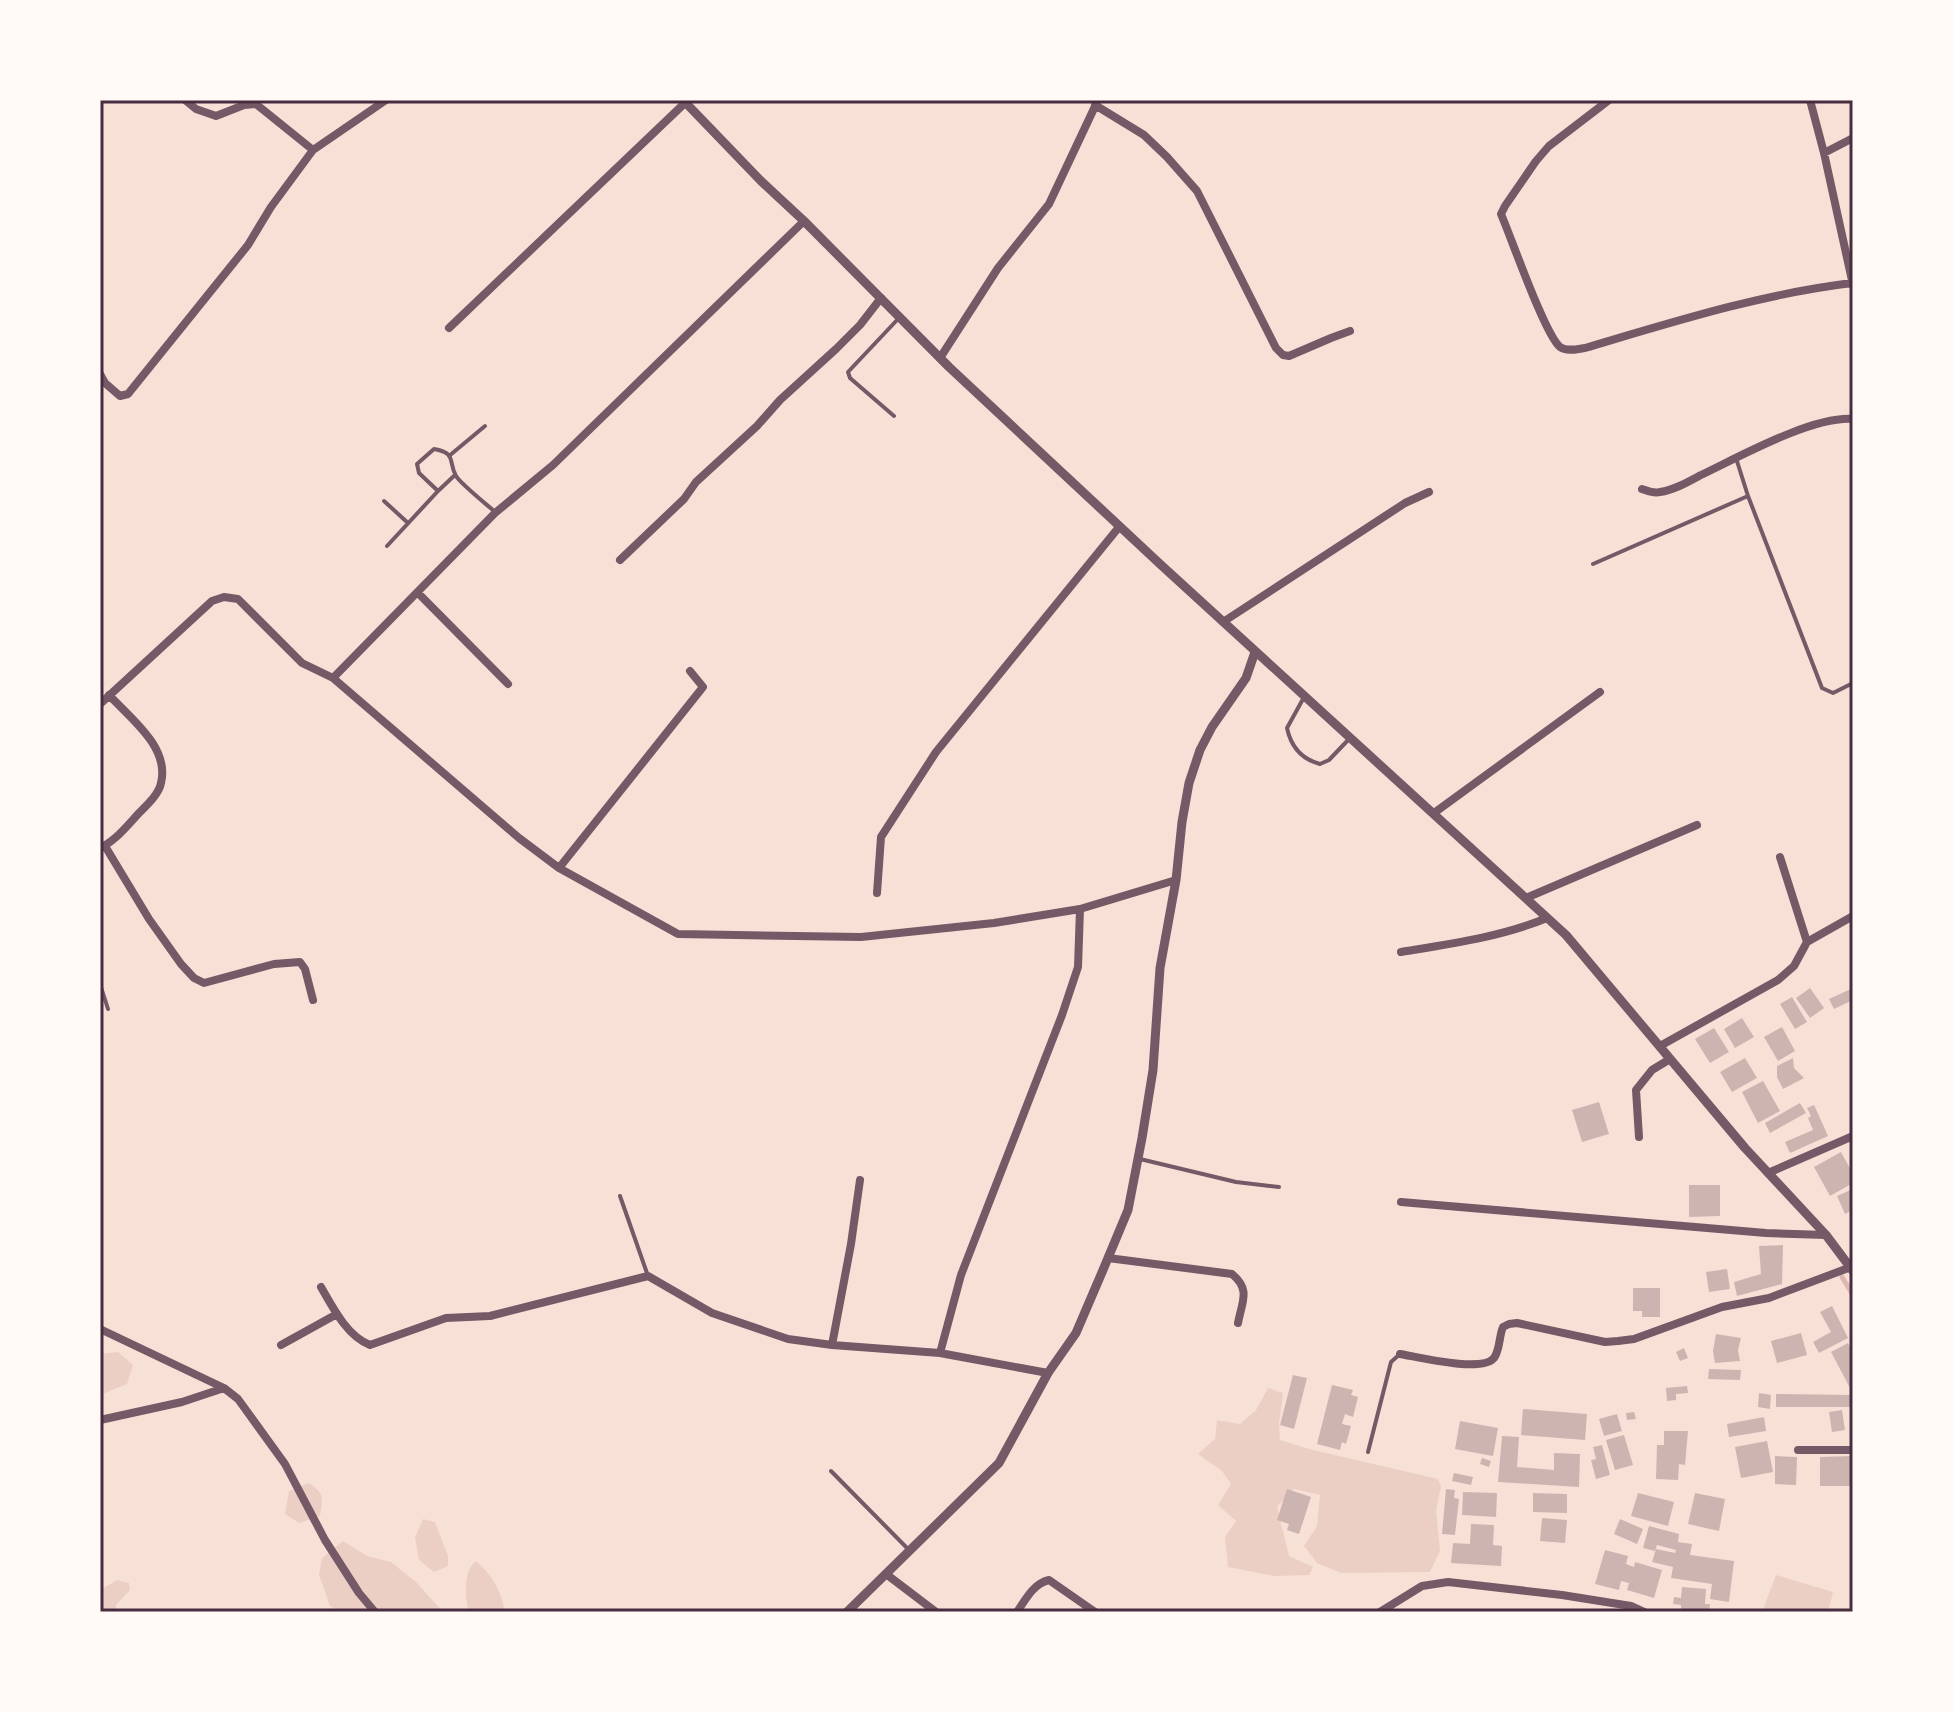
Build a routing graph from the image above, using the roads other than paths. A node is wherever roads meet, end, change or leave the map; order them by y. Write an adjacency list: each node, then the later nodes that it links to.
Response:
1 (185, 100): 8 (street)
2 (386, 100): 8 (street)
3 (1609, 100): 11 (street)
4 (1810, 100): 9 (street)
5 (686, 101): 10 (street); 14 (street)
6 (1097, 103): 15 (street); 16 (street)
7 (1853, 138): 9 (street)
8 (313, 150): 17 (street)
9 (1824, 153): 11 (street)
10 (804, 221): 12 (street); 29 (street)
11 (1853, 284)
12 (881, 298): 13 (street); 33 (street)
13 (899, 317): 16 (street); 18 (lane)
14 (449, 328)
15 (1350, 331)
16 (940, 358): 31 (street)
17 (100, 374)
18 (894, 416)
19 (1853, 419): 22 (street)
20 (485, 426): 21 (lane)
21 (449, 456): 23 (lane); 25 (lane)
22 (1736, 458): 24 (street); 27 (lane)
23 (455, 475): 25 (lane); 29 (lane)
24 (1642, 489)
25 (438, 491): 30 (lane)
26 (1429, 492): 36 (street)
27 (1748, 496): 34 (lane); 40 (lane)
28 (384, 501): 30 (lane)
29 (495, 513): 35 (street)
30 (408, 523): 32 (lane)
31 (1119, 527): 36 (street); 55 (street)
32 (387, 546)
33 (620, 560)
34 (1593, 564)
35 (418, 593): 39 (street); 41 (street)
36 (1223, 622): 37 (street)
37 (1255, 652): 44 (street); 54 (street)
38 (690, 671): 48 (street)
39 (333, 678): 43 (street); 53 (street)
40 (1853, 683)
41 (508, 684)
42 (1600, 692): 49 (street)
43 (109, 695): 45 (street); 51 (street)
44 (1304, 696): 46 (street); 46 (lane)
45 (100, 704)
46 (1350, 738): 49 (street)
47 (646, 742): 48 (street)
48 (655, 748): 53 (street)
49 (1434, 813): 56 (street)
50 (1697, 825): 56 (street)
51 (102, 847): 63 (street)
52 (1780, 857): 60 (street)
53 (559, 868): 57 (street)
54 (1176, 880): 57 (street); 69 (street)
55 (877, 893)
56 (1526, 898): 59 (street)
57 (1080, 909): 85 (street)
58 (1853, 916): 60 (street)
59 (1547, 918): 61 (street); 65 (street)
60 (1807, 942): 65 (street)
61 (1401, 952)
62 (100, 984): 64 (lane)
63 (313, 1000)
64 (108, 1009)
65 (1660, 1046): 66 (street)
66 (1670, 1059): 68 (street); 70 (street)
67 (1853, 1136): 70 (street)
68 (1639, 1137)
69 (1138, 1159): 72 (lane); 76 (street)
70 (1768, 1173): 75 (street)
71 (860, 1180): 84 (street)
72 (1279, 1187)
73 (620, 1196): 78 (lane)
74 (1401, 1202): 75 (street)
75 (1826, 1235): 77 (street)
76 (1108, 1258): 81 (street); 87 (street)
77 (1852, 1269): 86 (street)
78 (648, 1276): 80 (street); 84 (street)
79 (321, 1287): 80 (street)
80 (337, 1314): 83 (street)
81 (1238, 1323)
82 (100, 1329): 88 (street)
83 (281, 1345)
84 (832, 1345): 85 (street)
85 (940, 1353): 87 (street)
86 (1400, 1354): 92 (lane)
87 (1048, 1373): 94 (street)
88 (224, 1388): 89 (street); 96 (street)
89 (100, 1420)
90 (1798, 1450): 91 (street)
91 (1853, 1450)
92 (1368, 1452)
93 (831, 1471): 94 (lane)
94 (910, 1552): 95 (street)
95 (886, 1574): 97 (street); 98 (street)
96 (375, 1612)
97 (847, 1612)
98 (936, 1612)
99 (1017, 1612): 100 (street)
100 (1095, 1612)
101 (1380, 1612): 102 (street)
102 (1644, 1612)

